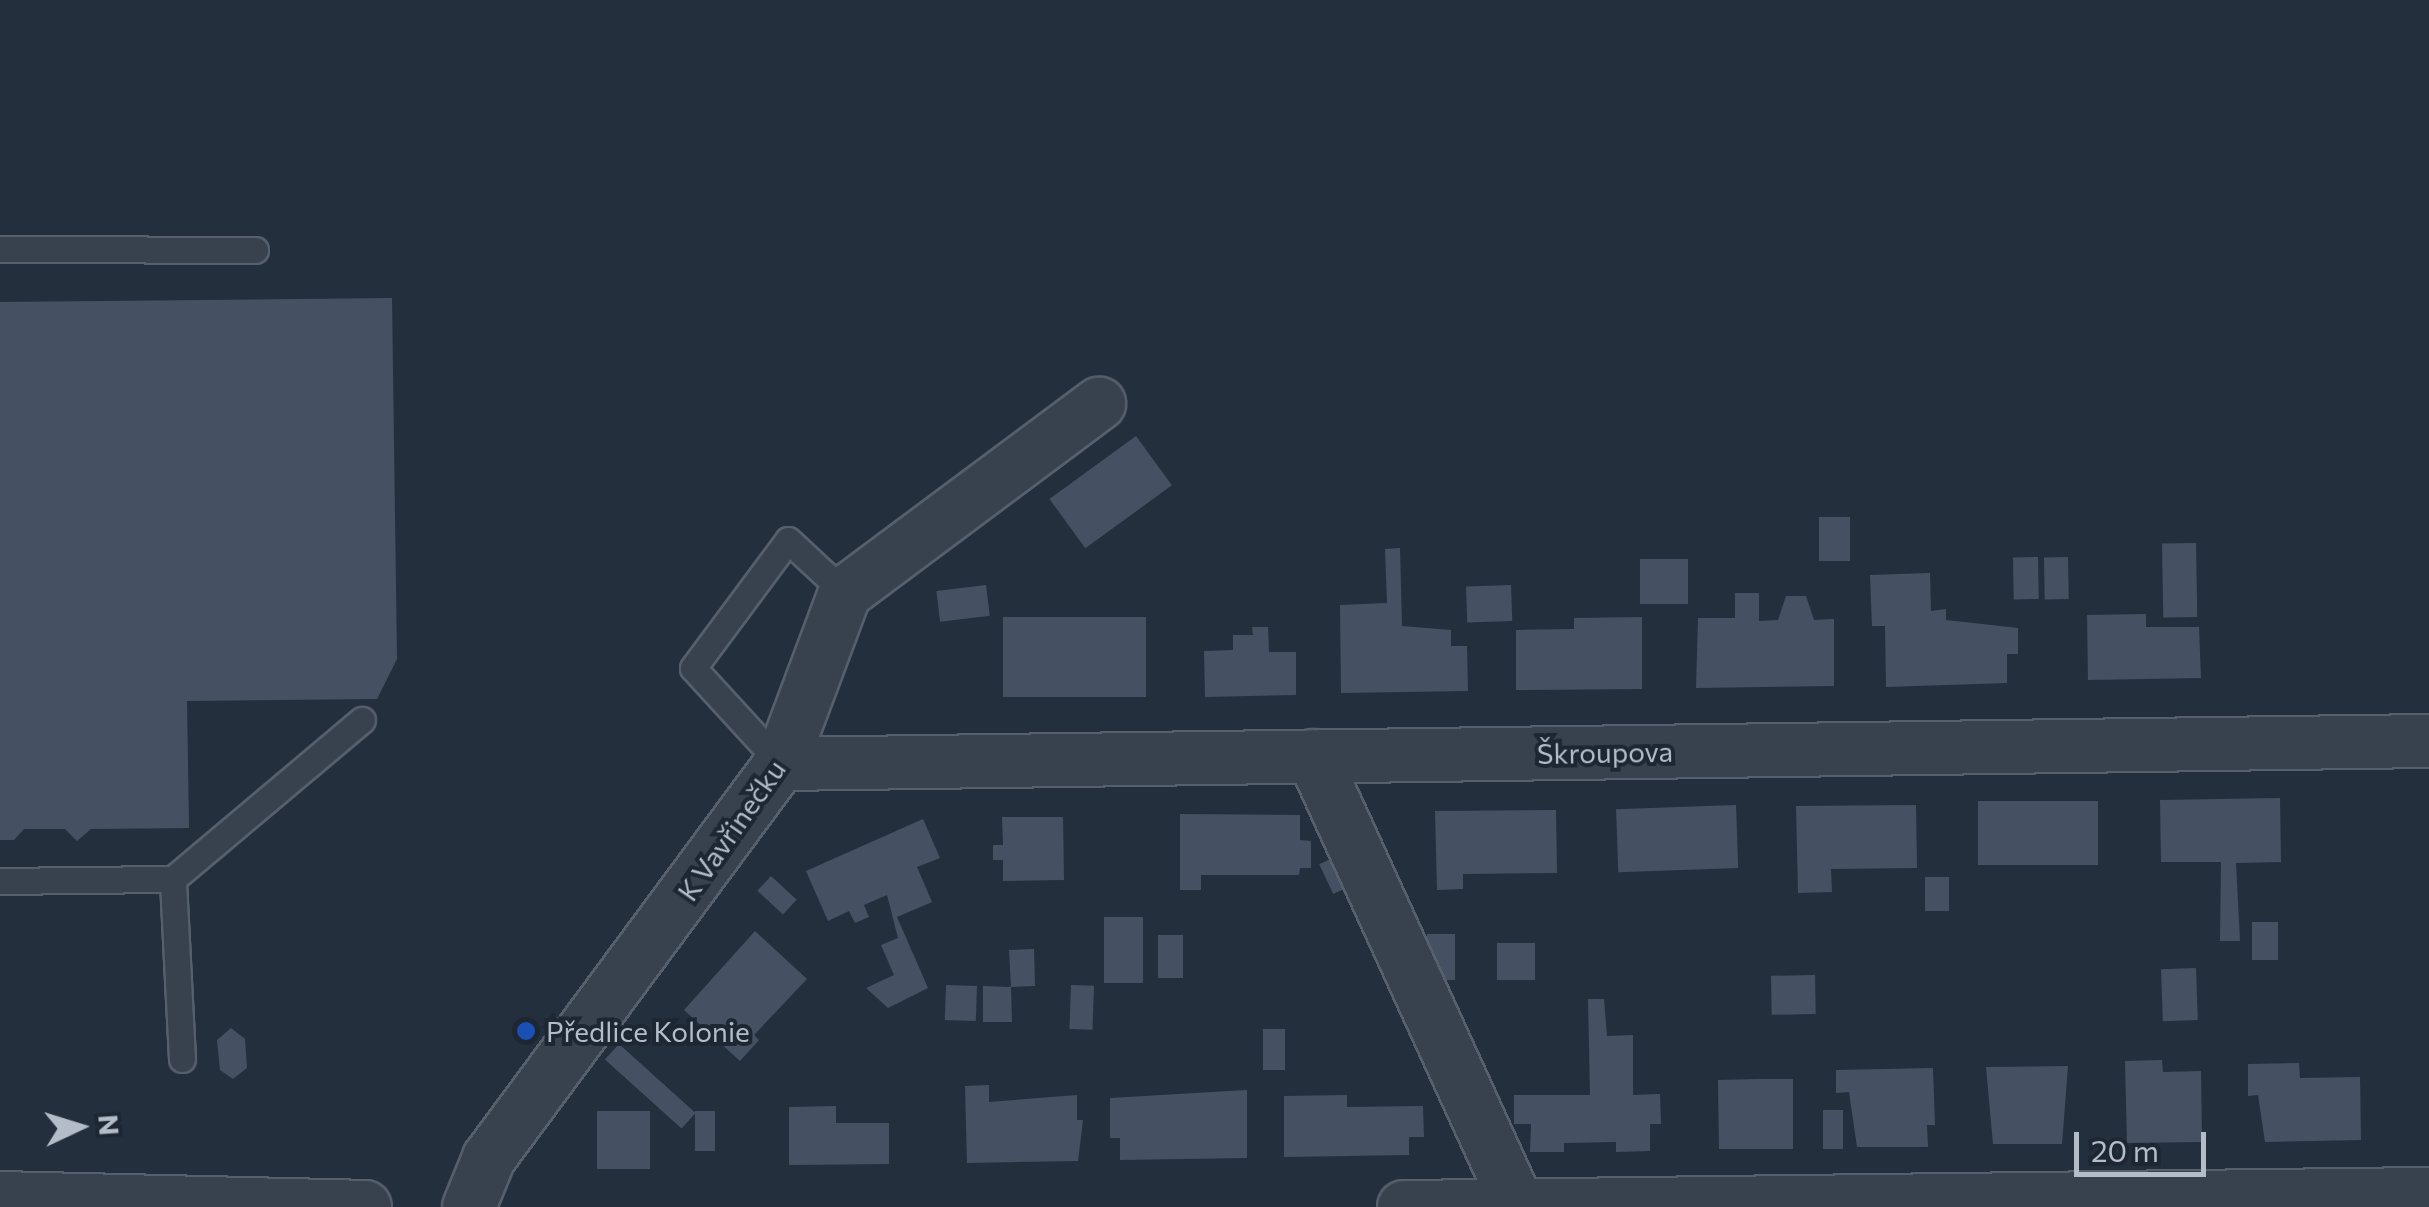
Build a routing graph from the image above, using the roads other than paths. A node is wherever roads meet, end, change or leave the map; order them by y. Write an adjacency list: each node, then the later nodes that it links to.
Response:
1 (0, 249): 2 (lane)
2 (255, 250)
3 (1098, 404): 4 (street)
4 (846, 593): 8 (street, K Vavřinečku); 8 (lane)
5 (362, 720): 9 (lane)
6 (2429, 740): 7 (street, Škroupova)
7 (1312, 756): 8 (street, Škroupova); 14 (street)
8 (781, 764): 16 (street, K Vavřinečku)
9 (173, 879): 10 (lane); 11 (lane)
10 (0, 881)
11 (182, 1059)
12 (2429, 1194): 14 (street)
13 (0, 1198): 15 (street)
14 (1518, 1205): 17 (street)
15 (366, 1207)
16 (469, 1207)
17 (1404, 1207)

